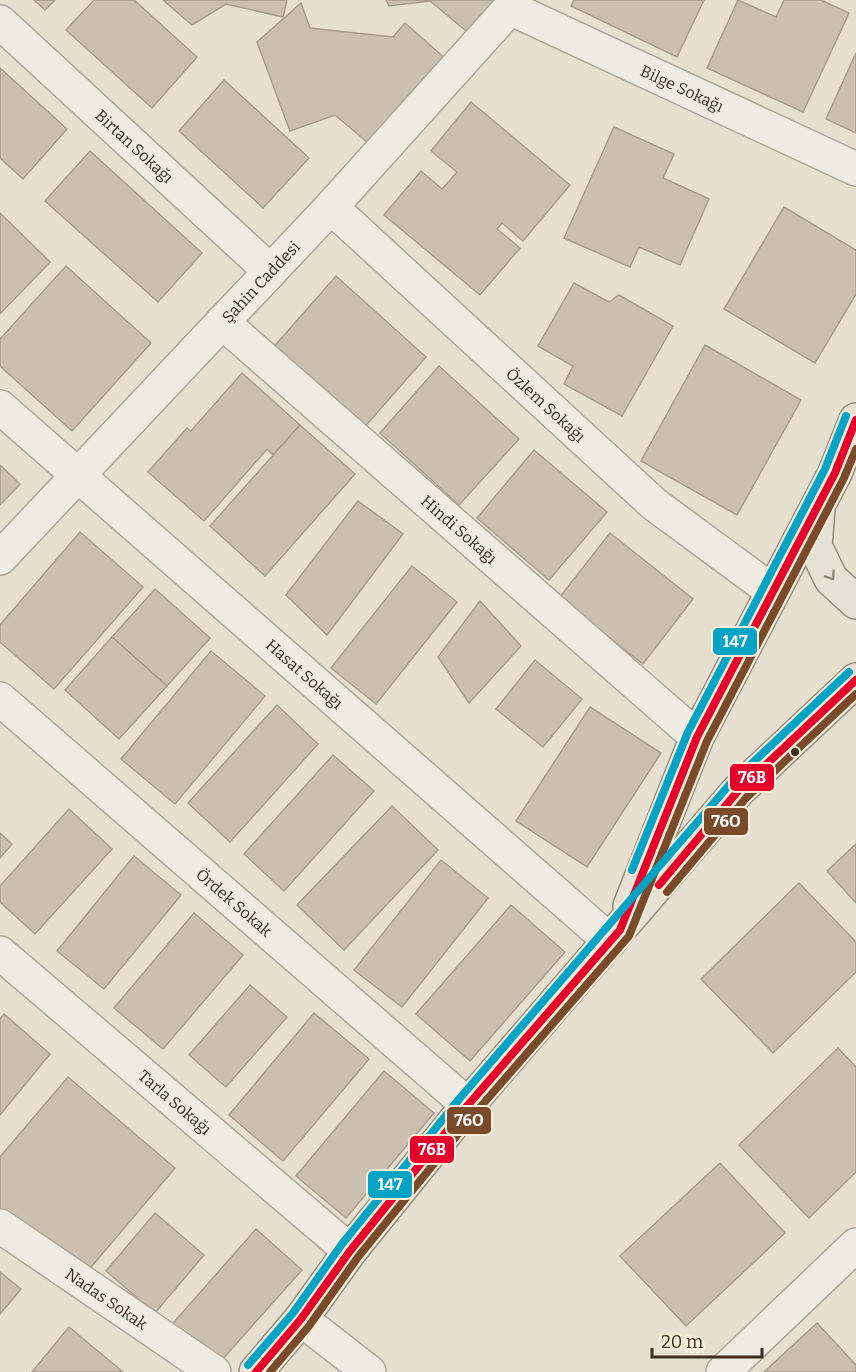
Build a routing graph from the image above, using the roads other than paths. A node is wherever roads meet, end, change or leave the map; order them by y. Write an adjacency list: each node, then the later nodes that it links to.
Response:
1 (513, 4): 3 (street, Bilge Sokağı); 4 (street, Şahin Caddesi)
2 (0, 22): 5 (street, Birtan Sokağı)
3 (856, 169)
4 (331, 207): 5 (street, Şahin Caddesi); 13 (street, Özlem Sokağı)
5 (270, 271): 6 (street, Şahin Caddesi)
6 (222, 322): 10 (street, Şahin Caddesi); 17 (street, Hindi Sokağı)
7 (0, 407): 10 (street, Hasat Sokağı)
8 (856, 420): 9 (main road)
9 (846, 467): 11 (main road)
10 (77, 476): 12 (street, Şahin Caddesi); 18 (street, Hasat Sokağı)
11 (819, 501): 13 (main road); 14 (main road, one-way to 14)
12 (0, 558)
13 (772, 591): 17 (main road)
14 (856, 602)
15 (856, 680): 18 (main road)
16 (0, 699): 20 (street, Ördek Sokak)
17 (697, 737): 18 (main road)
18 (615, 935): 20 (main road)
19 (0, 952): 23 (street, Tarla Sokağı)
20 (468, 1105): 23 (main road)
21 (0, 1226): 25 (street, Nadas Sokak)
22 (856, 1245): 28 (street)
23 (350, 1251): 24 (main road)
24 (301, 1319): 26 (main road); 27 (street)
25 (214, 1372)
26 (256, 1372)
27 (369, 1372)
28 (723, 1372)

